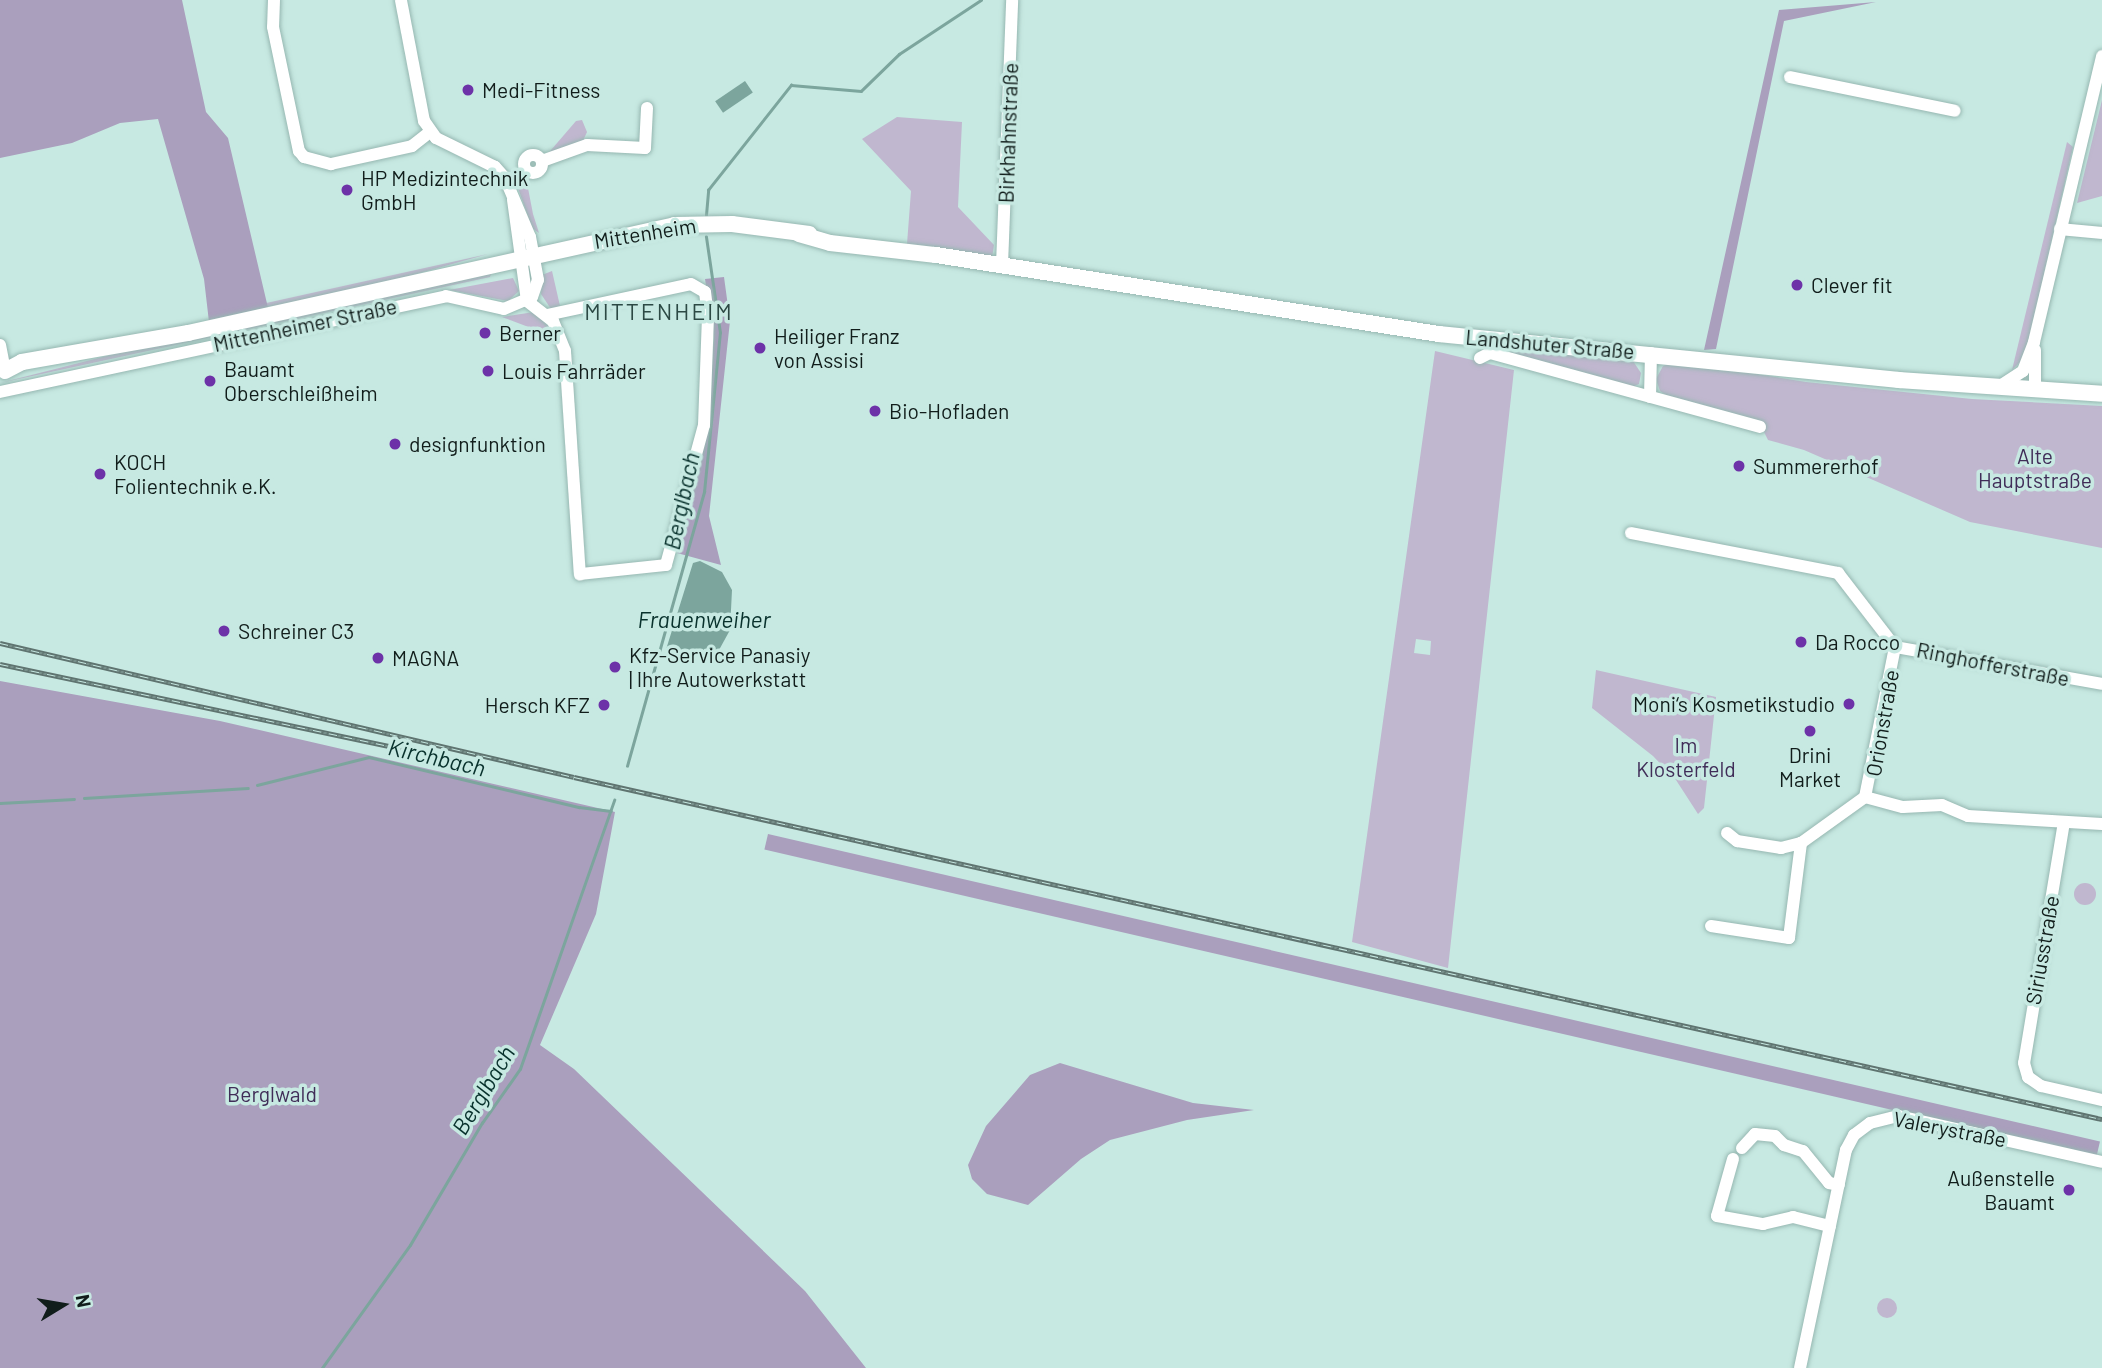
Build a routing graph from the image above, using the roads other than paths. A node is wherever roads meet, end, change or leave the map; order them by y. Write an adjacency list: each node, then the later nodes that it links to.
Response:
1 (275, 0): 8 (street)
2 (401, 0): 8 (street)
3 (1012, 0): 13 (street, Birkhahnstraße)
4 (2102, 56): 10 (street)
5 (1790, 77): 7 (street)
6 (647, 108): 9 (street)
7 (1955, 111)
8 (430, 132): 9 (street)
9 (511, 188): 12 (street)
10 (2060, 229): 11 (street); 16 (street)
11 (2102, 233)
12 (527, 256): 13 (main road, Mittenheim); 14 (street); 20 (main road, Mittenheimer Straße)
13 (1002, 265): 18 (main road, Landshuter Straße)
14 (527, 301): 15 (street); 23 (street, Mittenheimer Straße)
15 (547, 315): 28 (street); 28 (street)
16 (2034, 342): 21 (street); 22 (street)
17 (0, 345): 20 (street)
18 (1651, 354): 21 (main road, Landshuter Straße); 25 (street)
19 (1480, 358): 25 (street)
20 (3, 372)
21 (1999, 387): 22 (main road, Landshuter Straße)
22 (2035, 389): 24 (main road, Landshuter Straße)
23 (0, 392)
24 (2102, 394)
25 (1650, 397): 26 (street)
26 (1760, 427)
27 (1632, 533): 30 (street, Ringhofferstraße)
28 (580, 573): 29 (street)
29 (602, 582)
30 (1895, 647): 31 (street, Ringhofferstraße); 32 (street, Orionstraße)
31 (2102, 684)
32 (1865, 797): 33 (street); 36 (street)
33 (2064, 822): 34 (street); 38 (street, Siriusstraße)
34 (2102, 824)
35 (1727, 833): 36 (street)
36 (1801, 843): 37 (street)
37 (1711, 926)
38 (2102, 1100)
39 (1742, 1148): 42 (street)
40 (1733, 1159): 43 (street)
41 (2102, 1162): 42 (street, Valerystraße)
42 (1839, 1185): 43 (street, Valerystraße)
43 (1830, 1226): 44 (street, Valerystraße)
44 (1800, 1368)

